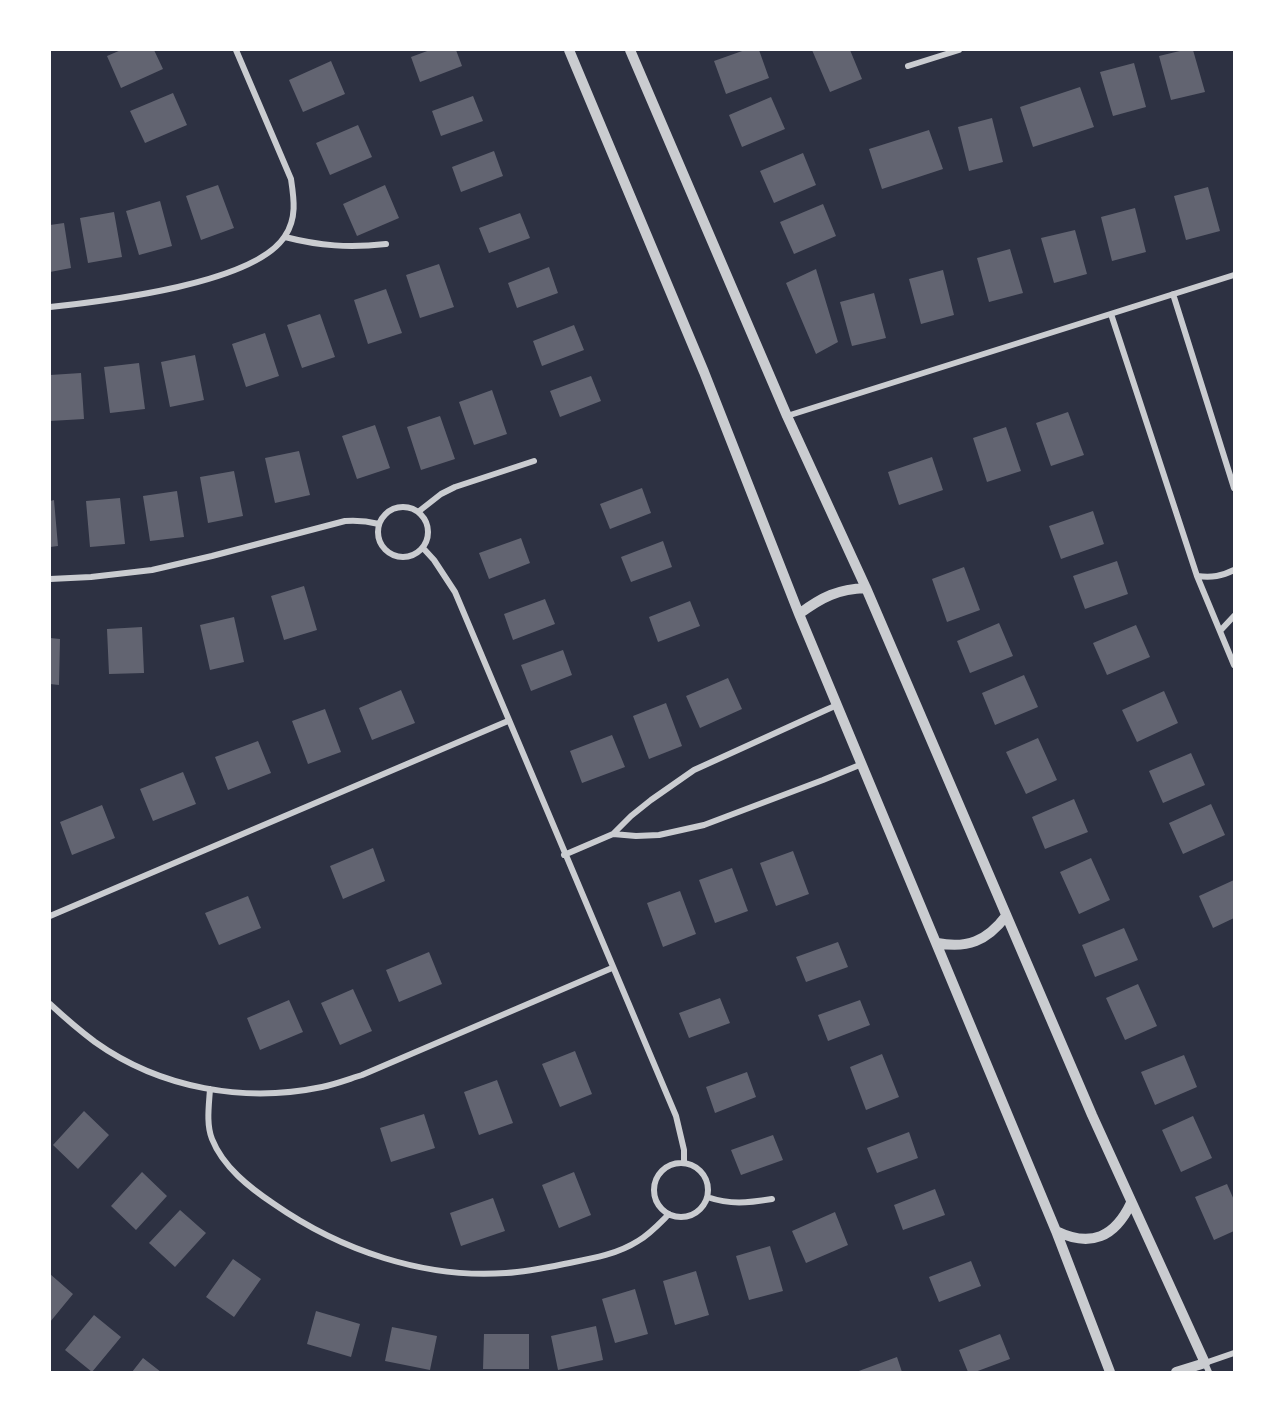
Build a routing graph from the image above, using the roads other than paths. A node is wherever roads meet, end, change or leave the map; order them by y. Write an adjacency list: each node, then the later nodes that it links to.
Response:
1 (236, 50): 6 (street)
2 (569, 50): 22 (street)
3 (630, 50): 12 (street)
4 (959, 50): 5 (street)
5 (908, 66)
6 (285, 237): 7 (street); 10 (street)
7 (386, 244)
8 (1234, 275): 9 (street)
9 (1173, 294): 11 (street); 14 (street)
10 (50, 307)
11 (1111, 314): 12 (street); 19 (street)
12 (787, 416): 21 (street)
13 (534, 461): 15 (street)
14 (1234, 488)
15 (418, 512): 16 (street); 17 (street)
16 (379, 524): 17 (street); 20 (street)
17 (423, 548): 27 (street)
18 (1234, 570): 19 (street)
19 (1197, 576): 24 (street)
20 (50, 579)
21 (866, 588): 22 (street); 32 (street)
22 (799, 614): 26 (street)
23 (1234, 616): 24 (street)
24 (1220, 631): 25 (street)
25 (1234, 665)
26 (837, 705): 28 (street); 29 (street)
27 (508, 721): 30 (street); 31 (street)
28 (862, 764): 29 (street); 33 (street)
29 (613, 834): 30 (street)
30 (564, 855): 34 (street)
31 (50, 916)
32 (1006, 916): 33 (street); 40 (street)
33 (936, 943): 42 (street)
34 (612, 968): 36 (street); 37 (street)
35 (50, 1004): 36 (street)
36 (210, 1089): 41 (street)
37 (684, 1163): 38 (street); 41 (street)
38 (707, 1197): 39 (street); 41 (street)
39 (772, 1199)
40 (1131, 1203): 42 (street); 44 (street)
41 (669, 1214)
42 (1056, 1231): 45 (street)
43 (1234, 1353): 44 (street)
44 (1207, 1368): 46 (street)
45 (1110, 1372)
46 (1176, 1372)

